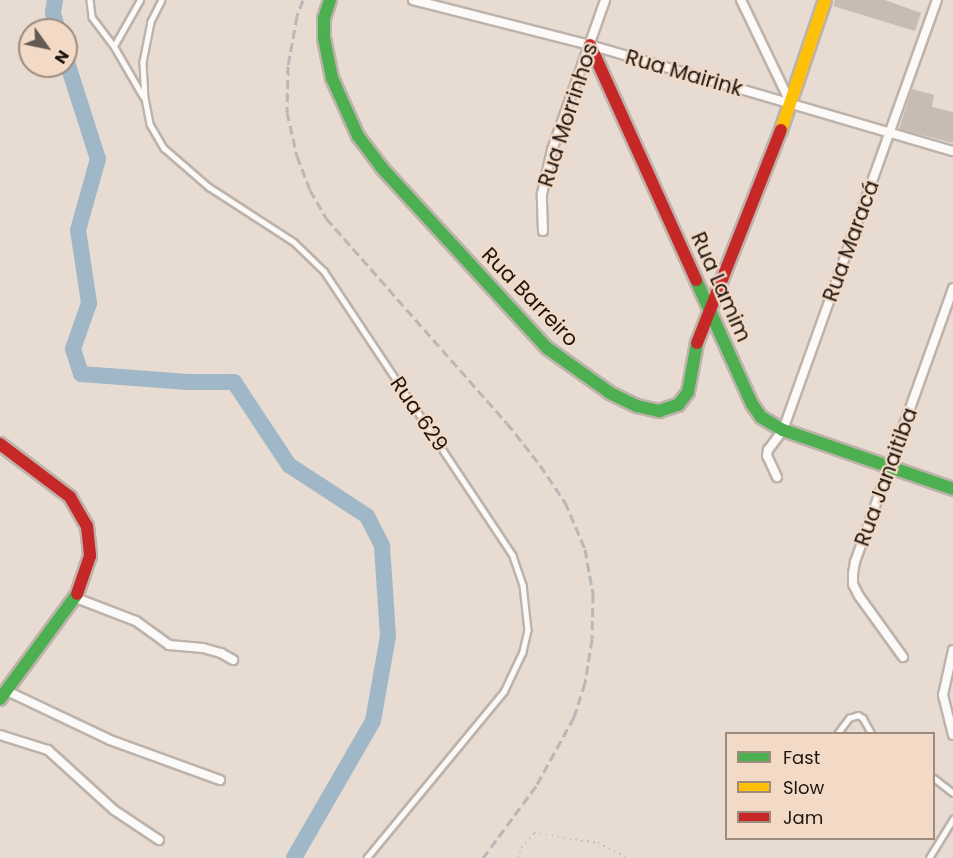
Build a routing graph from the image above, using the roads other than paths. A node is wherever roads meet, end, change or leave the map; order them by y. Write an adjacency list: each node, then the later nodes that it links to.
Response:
1 (90, 0): 11 (lane)
2 (140, 0): 11 (lane)
3 (162, 0): 12 (lane, Rua 629)
4 (330, 0): 18 (street, Rua Barreiro)
5 (413, 0): 10 (street, Rua Mairink)
6 (605, 0): 10 (street, Rua Morrinhos)
7 (741, 0): 13 (street)
8 (825, 0): 13 (street, Rua Barreiro)
9 (937, 0): 14 (street, Rua Maracá)
10 (590, 45): 13 (street, Rua Mairink); 16 (street, Rua Morrinhos); 18 (street, Rua Lamim)
11 (114, 46): 12 (lane)
12 (145, 98): 38 (lane, Rua 629)
13 (791, 104): 14 (street, Rua Mairink); 18 (street, Rua Barreiro)
14 (890, 132): 15 (street, Rua Mairink); 19 (street, Rua Maracá)
15 (953, 151)
16 (543, 231)
17 (953, 288): 21 (street, Rua Janaitiba)
18 (710, 310): 19 (street, Rua Lamim)
19 (783, 430): 21 (street, Rua Lamim); 22 (street, Rua Maracá)
20 (0, 444): 24 (street)
21 (890, 467): 23 (street, Rua Lamim); 26 (street, Rua Janaitiba)
22 (777, 477)
23 (953, 489)
24 (76, 598): 27 (street); 28 (street)
25 (953, 650): 32 (street)
26 (903, 657)
27 (232, 660)
28 (4, 695): 33 (street)
29 (838, 732): 30 (lane)
30 (871, 732)
31 (0, 735): 37 (street)
32 (953, 735)
33 (220, 780)
34 (935, 780): 35 (lane)
35 (953, 793)
36 (953, 819): 39 (lane)
37 (159, 840)
38 (367, 858)
39 (929, 858)

